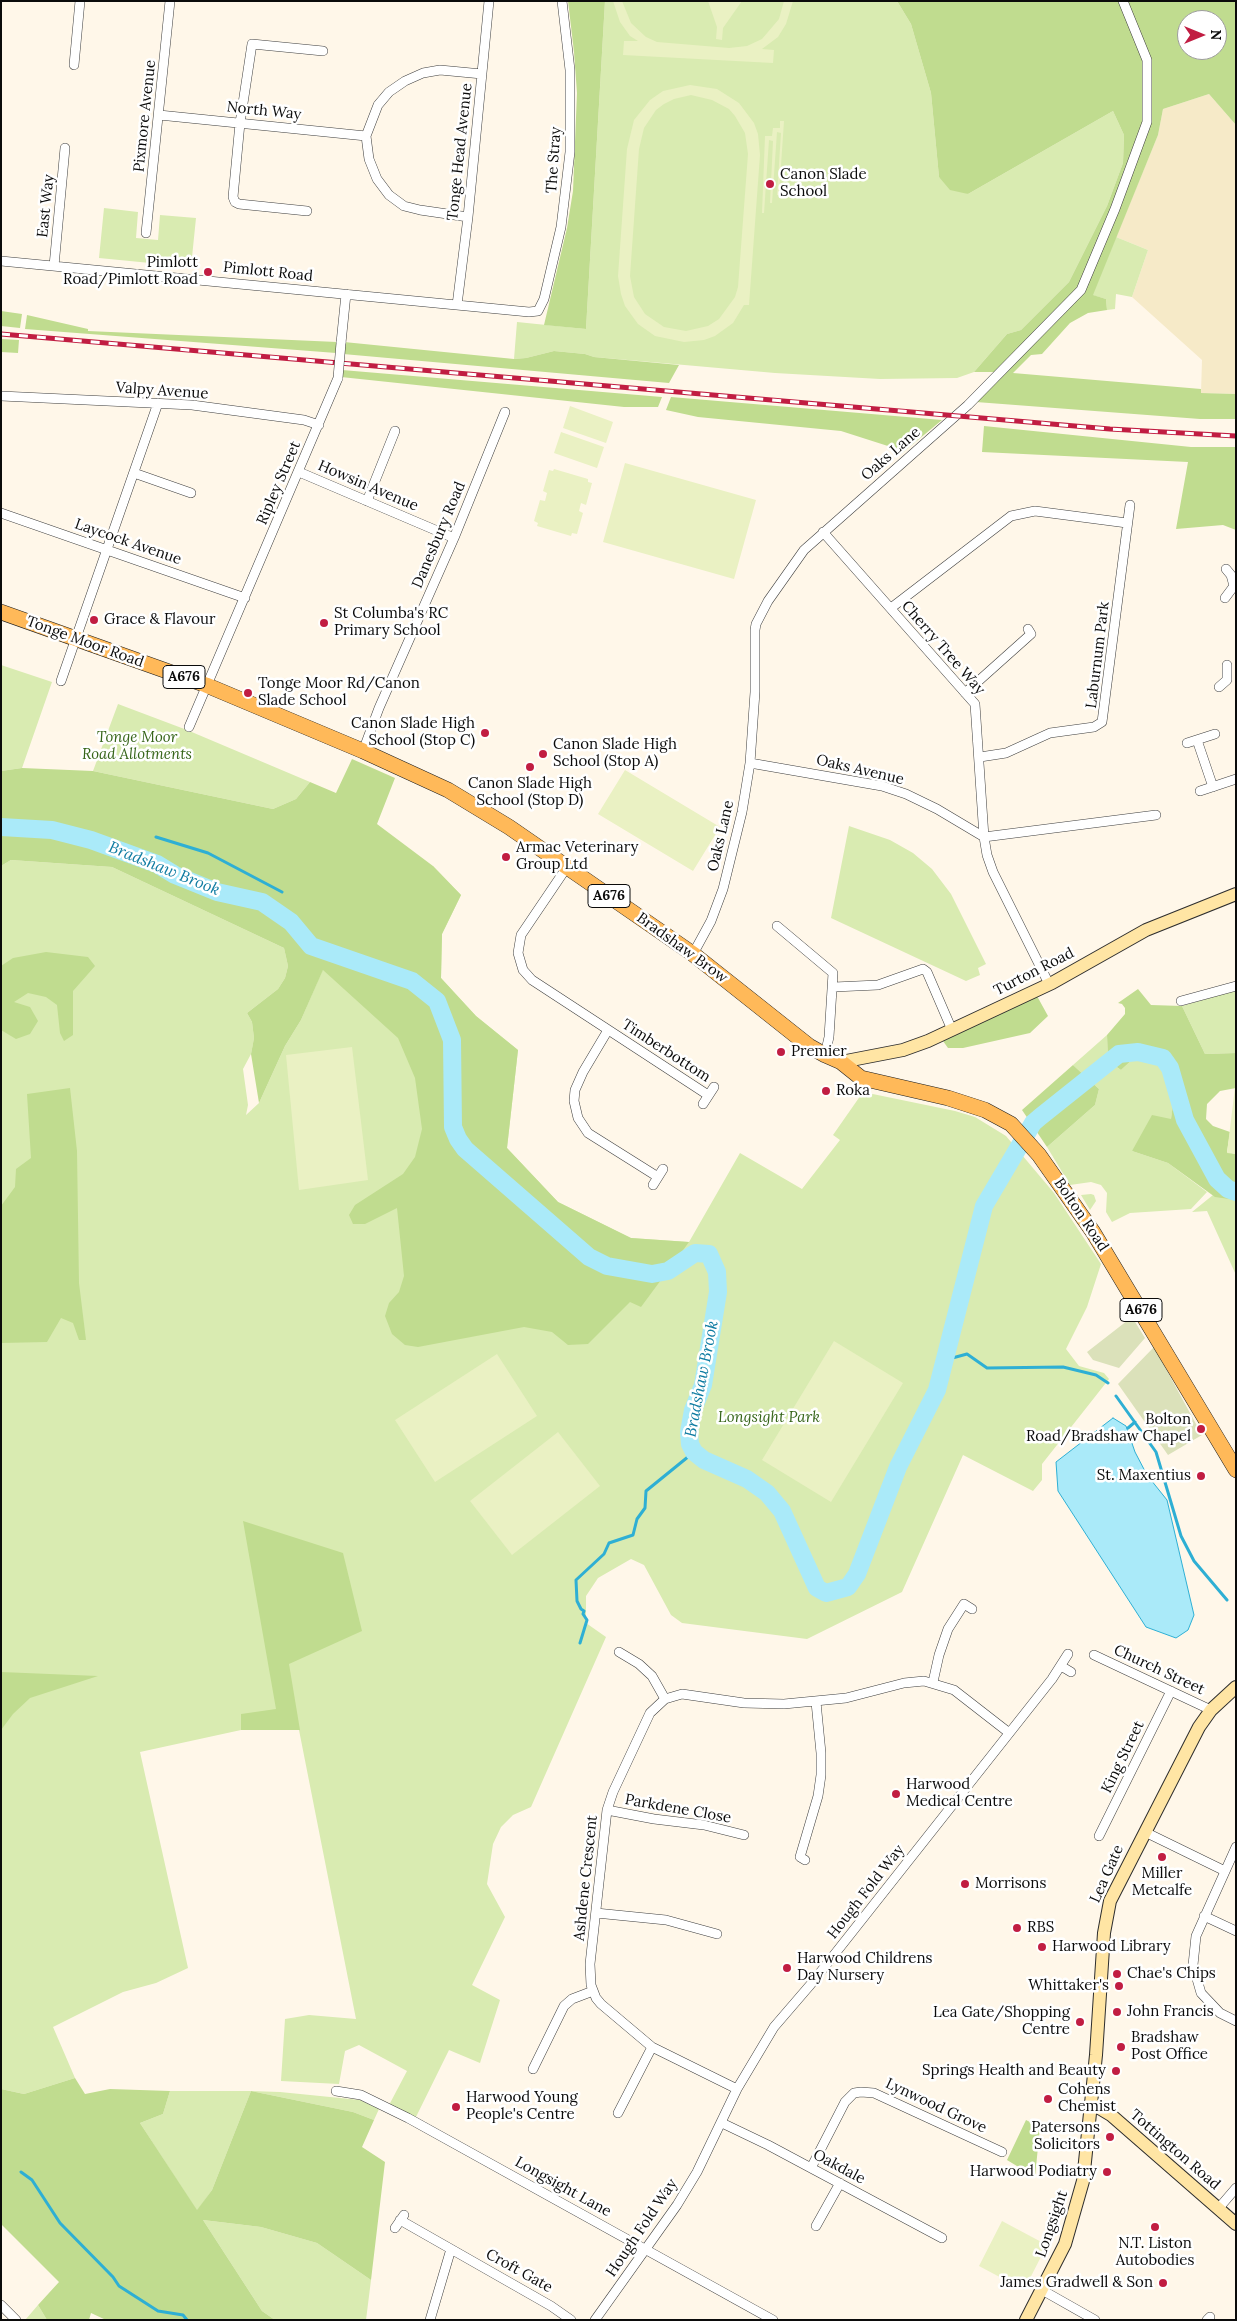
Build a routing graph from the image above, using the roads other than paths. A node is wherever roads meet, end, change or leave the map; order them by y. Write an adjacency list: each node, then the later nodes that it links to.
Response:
1 (80, 1): 7 (street)
2 (170, 1): 9 (street, Pixmore Avenue)
3 (488, 1): 8 (street, Tonge Head Avenue)
4 (562, 1): 20 (street, The Stray)
5 (1123, 1): 33 (street, Oaks Lane)
6 (323, 51): 10 (street)
7 (74, 65)
8 (482, 74): 11 (street); 14 (street, Tonge Head Avenue)
9 (159, 115): 10 (street, North Way); 15 (street, Pixmore Avenue)
10 (240, 123): 11 (street, North Way); 13 (street)
11 (366, 136): 14 (street)
12 (65, 148): 17 (street, East Way)
13 (307, 211)
14 (468, 218): 19 (street, Tonge Head Avenue)
15 (146, 234)
16 (1, 261): 17 (street, Pimlott Road)
17 (54, 266): 18 (street, Pimlott Road)
18 (346, 294): 19 (street, Pimlott Road); 24 (street, Ripley Street, bridge)
19 (457, 305): 20 (street, Pimlott Road)
20 (532, 313)
21 (1, 396): 22 (street, Valpy Avenue)
22 (158, 403): 24 (street, Valpy Avenue); 27 (street)
23 (505, 412): 34 (street, Danesbury Road)
24 (319, 425): 26 (street, Ripley Street)
25 (395, 431): 29 (street)
26 (299, 472): 29 (street, Howsin Avenue); 38 (street, Ripley Street)
27 (134, 473): 28 (street); 35 (street)
28 (191, 493)
29 (367, 501): 34 (street, Howsin Avenue)
30 (1130, 505): 32 (street, Laburnum Park)
31 (1, 513): 35 (street, Laycock Avenue)
32 (1127, 523): 40 (street); 55 (street, Laburnum Park)
33 (823, 532): 40 (street, Cherry Tree Way); 56 (street, Oaks Lane)
34 (454, 538): 54 (street, Danesbury Road)
35 (107, 549): 38 (street, Laycock Avenue); 43 (street)
36 (1226, 569): 37 (street)
37 (1235, 586): 39 (street)
38 (245, 598): 47 (street, Ripley Street)
39 (1225, 598)
40 (891, 608): 49 (street, Cherry Tree Way)
41 (1, 612): 43 (main road, Tonge Moor Road / A676)
42 (1028, 630): 49 (street)
43 (76, 638): 45 (street); 47 (main road, Tonge Moor Road / A676)
44 (1227, 665): 46 (street)
45 (61, 681)
46 (1232, 682): 48 (street)
47 (206, 685): 50 (street, Ripley Street); 54 (main road, Tonge Moor Road / A676)
48 (1219, 687)
49 (965, 693): 55 (street, Cherry Tree Way)
50 (189, 727)
51 (1215, 734): 52 (street)
52 (1197, 740): 53 (street); 58 (street)
53 (1187, 743)
54 (363, 752): 62 (main road, Bradshaw Brow / A676)
55 (980, 757): 61 (street, Cherry Tree Way)
56 (750, 764): 61 (street, Oaks Avenue); 65 (street, Oaks Lane)
57 (1236, 780): 58 (street)
58 (1213, 787): 59 (street)
59 (1200, 791)
60 (1156, 815): 61 (street)
61 (984, 837): 66 (street)
62 (567, 867): 65 (main road, Bradshaw Brow / A676); 70 (street, Timberbottom)
63 (1236, 894): 66 (main road, Turton Road)
64 (778, 926): 68 (street)
65 (693, 954): 72 (main road, Bradshaw Brow / A676)
66 (1049, 984): 71 (main road, Turton Road)
67 (1236, 986): 69 (street)
68 (834, 987): 71 (street); 72 (street)
69 (1181, 1001)
70 (608, 1030): 74 (street, Timberbottom); 75 (street, Timberbottom)
71 (952, 1030): 73 (main road, Turton Road)
72 (825, 1055): 73 (main road, Bradshaw Brow / A676)
73 (841, 1062): 76 (main road, Bolton Road / A676)
74 (703, 1104)
75 (653, 1185)
76 (1236, 1470)
77 (972, 1609): 83 (street)
78 (619, 1652): 86 (street)
79 (1068, 1654): 81 (street, Hough Fold Way)
80 (1094, 1655): 85 (street, Church Street)
81 (1061, 1666): 82 (street); 89 (street, Hough Fold Way)
82 (1071, 1672)
83 (933, 1682): 87 (street); 89 (street)
84 (1236, 1687): 88 (main road, Lea Gate)
85 (1171, 1691): 88 (street, Church Street); 93 (street, King Street)
86 (665, 1699): 87 (street); 90 (street, Ashdene Crescent)
87 (816, 1702): 95 (street)
88 (1211, 1710): 91 (main road, Lea Gate)
89 (1008, 1732): 105 (street, Hough Fold Way)
90 (607, 1810): 92 (street, Parkdene Close); 97 (street, Ashdene Crescent)
91 (1145, 1832): 96 (street); 107 (main road, Lea Gate)
92 (744, 1835)
93 (1099, 1836)
94 (1236, 1847): 96 (street)
95 (805, 1860)
96 (1224, 1871): 98 (street)
97 (596, 1913): 100 (street); 101 (street, Ashdene Crescent)
98 (1204, 1916): 99 (street); 102 (street)
99 (1236, 1931)
100 (717, 1935)
101 (593, 1992): 103 (street); 104 (street)
102 (1236, 2021)
103 (652, 2047): 105 (street); 108 (street)
104 (532, 2071)
105 (737, 2089): 109 (street, Hough Fold Way)
106 (336, 2091): 120 (street, Longsight Lane)
107 (1092, 2103): 114 (main road, Tottington Road); 121 (main road, Longsight)
108 (617, 2115)
109 (722, 2123): 111 (street, Oakdale); 120 (street, Hough Fold Way)
110 (1002, 2152): 111 (street, Lynwood Grove)
111 (811, 2168): 112 (street, Oakdale)
112 (840, 2183): 117 (street); 118 (street, Oakdale)
113 (1236, 2188): 114 (street)
114 (1218, 2209): 116 (main road, Tottington Road)
115 (400, 2221): 119 (street, Croft Gate)
116 (1236, 2224)
117 (816, 2226)
118 (942, 2237)
119 (451, 2249): 124 (street); 125 (street, Croft Gate)
120 (646, 2249): 126 (street, Hough Fold Way); 127 (street, Longsight Lane)
121 (1042, 2290): 128 (main road, Longsight); 129 (street)
122 (1, 2305): 123 (street)
123 (16, 2320)
124 (430, 2320)
125 (572, 2320)
126 (595, 2320)
127 (773, 2320)
128 (1026, 2320)
129 (1095, 2320)

